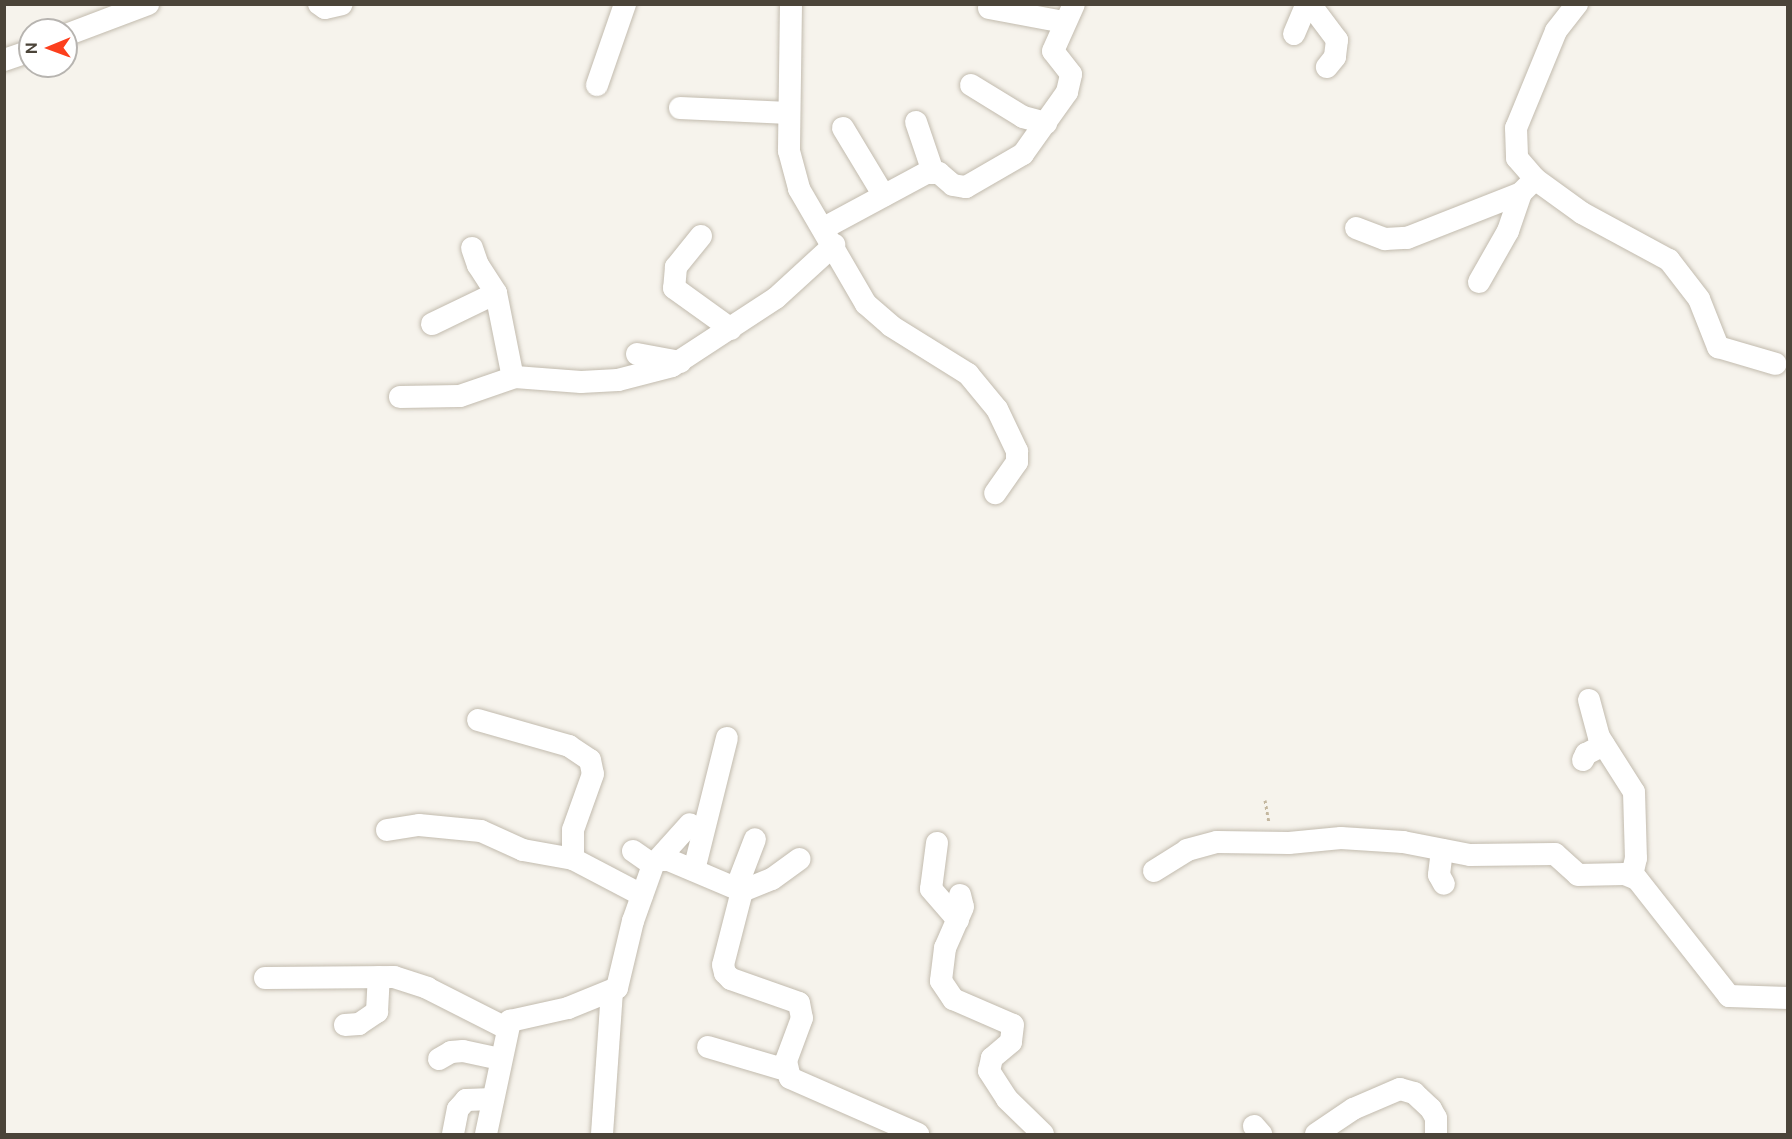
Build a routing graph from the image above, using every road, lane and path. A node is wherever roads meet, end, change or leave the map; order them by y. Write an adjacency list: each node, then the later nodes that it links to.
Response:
1 (148, 4): 10 (street)
2 (319, 4): 3 (street)
3 (342, 4)
4 (625, 4): 14 (street)
5 (791, 4): 16 (street)
6 (1309, 4): 11 (street); 12 (street)
7 (1577, 4): 21 (street)
8 (989, 8): 9 (street)
9 (1069, 13): 18 (street)
10 (78, 30)
11 (1294, 34)
12 (1327, 67)
13 (971, 84): 18 (street)
14 (597, 86)
15 (680, 108): 16 (street)
16 (789, 113): 25 (street)
17 (916, 122): 20 (street)
18 (1046, 123): 20 (street)
19 (843, 128): 22 (street)
20 (933, 172): 22 (street)
21 (1528, 186): 23 (street); 27 (street); 33 (street)
22 (884, 196): 25 (street)
23 (1356, 228)
24 (701, 236): 30 (street)
25 (829, 236): 30 (street); 36 (street)
26 (472, 248): 28 (street)
27 (1479, 282)
28 (496, 293): 29 (street); 34 (street)
29 (432, 324)
30 (731, 329): 32 (street)
31 (637, 354): 32 (street)
32 (680, 362): 34 (street)
33 (1776, 364)
34 (515, 377): 35 (street)
35 (400, 397)
36 (995, 494)
37 (1589, 700): 40 (street)
38 (478, 720): 50 (street)
39 (727, 738): 53 (street)
40 (1604, 745): 41 (street); 55 (street)
41 (1583, 760)
42 (1265, 800): 47 (path)
43 (690, 824): 52 (street)
44 (387, 830): 50 (street)
45 (755, 838): 57 (street)
46 (937, 843): 60 (street)
47 (1272, 843): 48 (street); 54 (street)
48 (1442, 850): 55 (street); 56 (street)
49 (633, 852): 52 (street)
50 (573, 859): 58 (street)
51 (800, 859): 57 (street)
52 (657, 862): 53 (street); 58 (street)
53 (694, 870): 57 (street)
54 (1154, 871)
55 (1632, 875): 64 (street)
56 (1444, 884)
57 (739, 889): 70 (street)
58 (642, 895): 63 (street)
59 (960, 895): 60 (street)
60 (958, 920): 76 (street)
61 (379, 977): 62 (street); 65 (street); 66 (street)
62 (265, 978)
63 (612, 992): 66 (street); 74 (street)
64 (1788, 998)
65 (345, 1025)
66 (506, 1028): 69 (street)
67 (708, 1047): 70 (street)
68 (439, 1059): 69 (street)
69 (500, 1059): 71 (street)
70 (786, 1070): 75 (street)
71 (493, 1099): 72 (street); 73 (street)
72 (453, 1134)
73 (486, 1134)
74 (602, 1134)
75 (918, 1134)
76 (1043, 1134)
77 (1316, 1134): 78 (street)
78 (1436, 1134)

